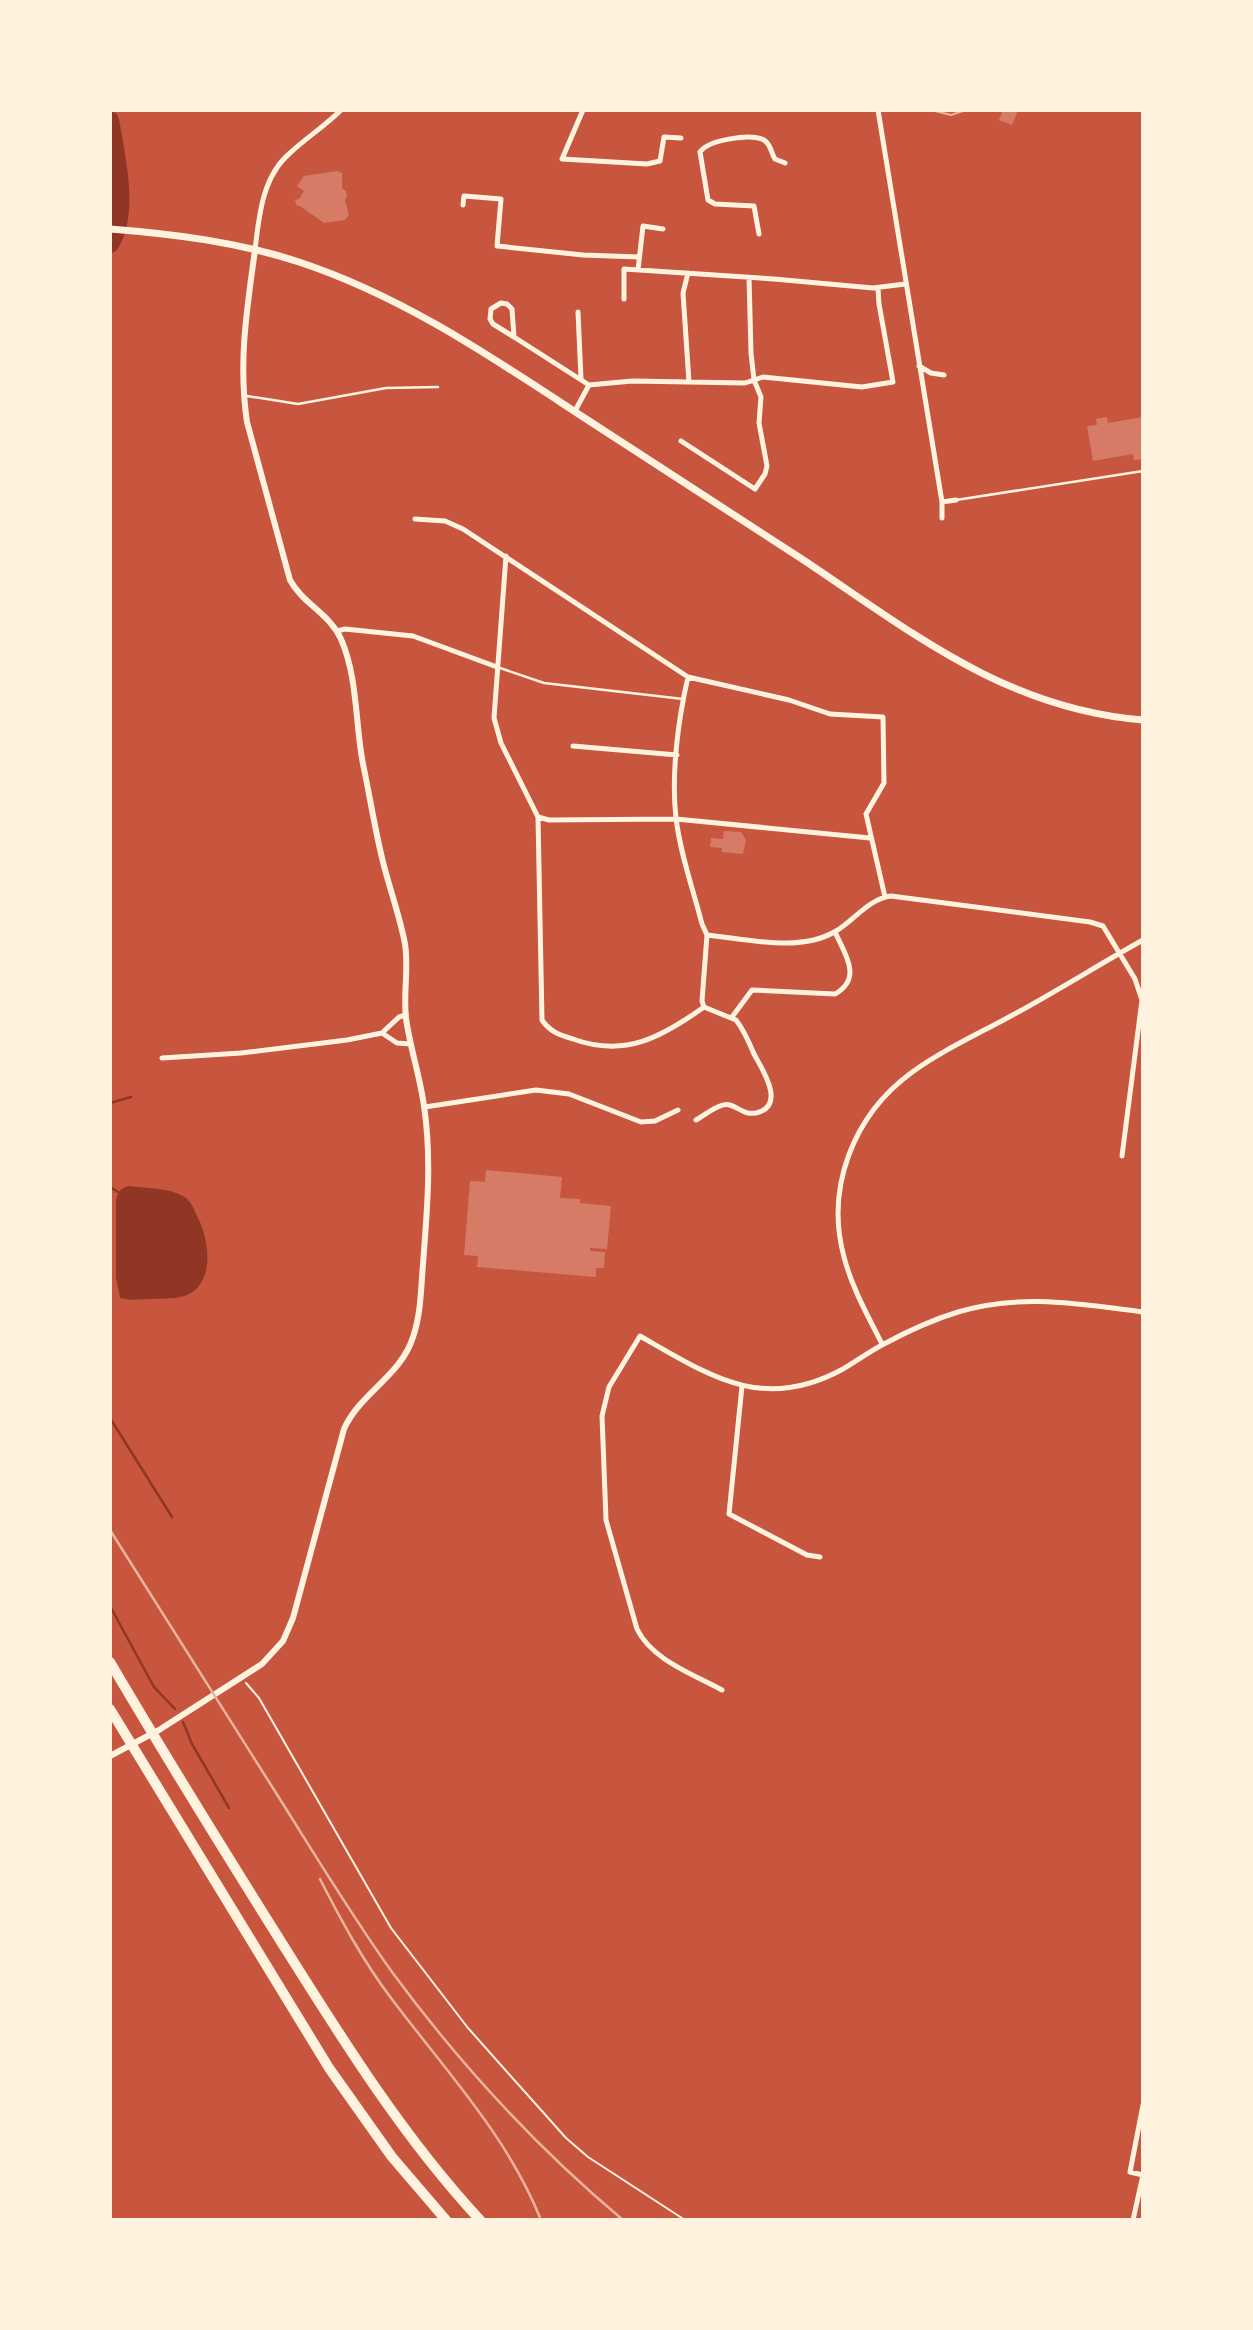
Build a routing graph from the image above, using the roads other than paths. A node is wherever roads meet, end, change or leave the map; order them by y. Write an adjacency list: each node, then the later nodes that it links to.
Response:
1 (341, 110): 10 (street)
2 (583, 110): 4 (street)
3 (877, 110): 15 (street)
4 (681, 138)
5 (785, 163): 9 (street)
6 (463, 205): 11 (street)
7 (110, 229): 10 (main road)
8 (663, 229): 11 (street)
9 (759, 234)
10 (254, 250): 27 (street); 28 (main road)
11 (639, 257): 12 (street)
12 (638, 270): 13 (street); 17 (street)
13 (688, 273): 14 (street); 24 (street)
14 (749, 277): 16 (street); 23 (street)
15 (905, 284): 16 (street); 20 (street)
16 (878, 289): 23 (street)
17 (624, 299)
18 (578, 312): 22 (street)
19 (513, 337): 19 (street); 22 (street)
20 (919, 366): 21 (street); 32 (street)
21 (944, 375)
22 (581, 379): 25 (street)
23 (754, 380): 24 (street); 29 (street)
24 (689, 382): 25 (street)
25 (589, 385): 28 (street)
26 (438, 387): 27 (lane)
27 (243, 396): 36 (street)
28 (575, 411): 40 (main road)
29 (681, 441)
30 (1143, 471): 31 (lane)
31 (956, 500): 32 (street)
32 (942, 502): 33 (street)
33 (942, 518)
34 (415, 519): 35 (street)
35 (506, 556): 37 (street); 38 (street)
36 (337, 631): 37 (street); 52 (street)
37 (497, 667): 39 (lane); 43 (street)
38 (688, 677): 39 (street); 45 (street)
39 (683, 699): 42 (street)
40 (1143, 720)
41 (573, 746): 42 (street)
42 (677, 755): 44 (street)
43 (538, 817): 44 (street); 51 (street)
44 (676, 819): 45 (street); 48 (street)
45 (870, 838): 46 (street)
46 (885, 897): 47 (street); 50 (street)
47 (835, 932): 48 (street); 53 (street)
48 (707, 935): 51 (street)
49 (1143, 940): 50 (street)
50 (1120, 953): 60 (street); 62 (street)
51 (704, 1007): 53 (street)
52 (405, 1015): 54 (street); 55 (street)
53 (732, 1017): 59 (street)
54 (382, 1033): 55 (street); 56 (street)
55 (411, 1044): 57 (street)
56 (162, 1058)
57 (425, 1107): 58 (street); 68 (street)
58 (678, 1110)
59 (696, 1120)
60 (1122, 1156)
61 (1143, 1312): 62 (street)
62 (883, 1344): 63 (street)
63 (742, 1386): 64 (street); 66 (street)
64 (820, 1556)
65 (110, 1662): 72 (highway)
66 (722, 1690)
67 (110, 1709): 71 (highway)
68 (110, 1756)
69 (1143, 2105): 70 (street)
70 (1143, 2175): 73 (street)
71 (446, 2220)
72 (480, 2220)
73 (1133, 2220)

